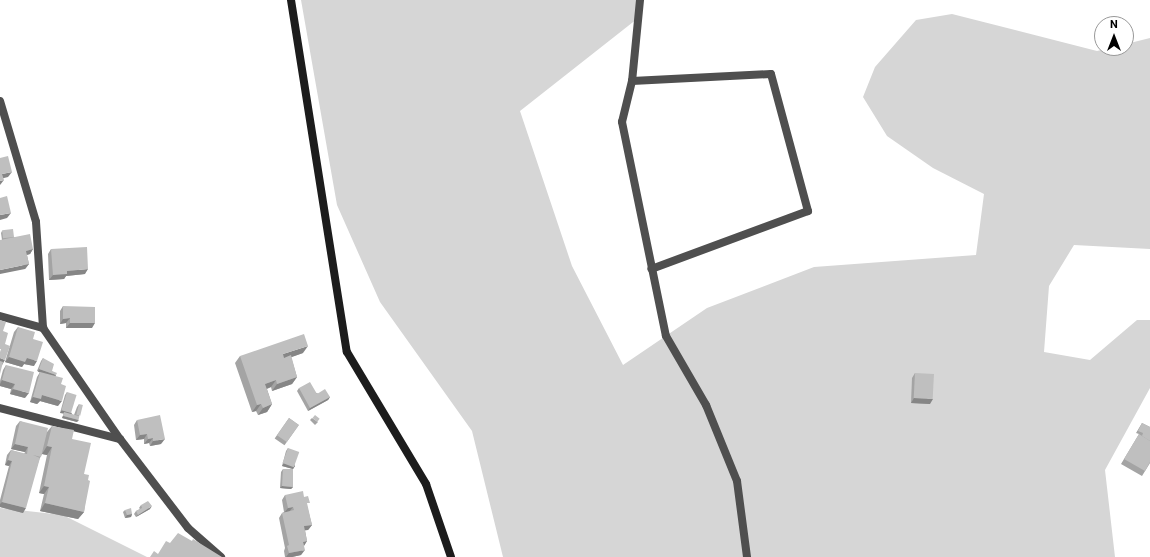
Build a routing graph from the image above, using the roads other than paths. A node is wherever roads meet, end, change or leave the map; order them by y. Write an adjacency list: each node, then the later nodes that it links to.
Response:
1 (291, 0): 11 (street)
2 (640, 0): 3 (street)
3 (632, 81): 5 (street); 5 (street)
4 (0, 101): 7 (street)
5 (651, 269): 12 (street)
6 (0, 316): 7 (street)
7 (43, 328): 9 (street)
8 (0, 408): 9 (street)
9 (120, 439): 10 (street)
10 (220, 557)
11 (451, 557)
12 (747, 557)

